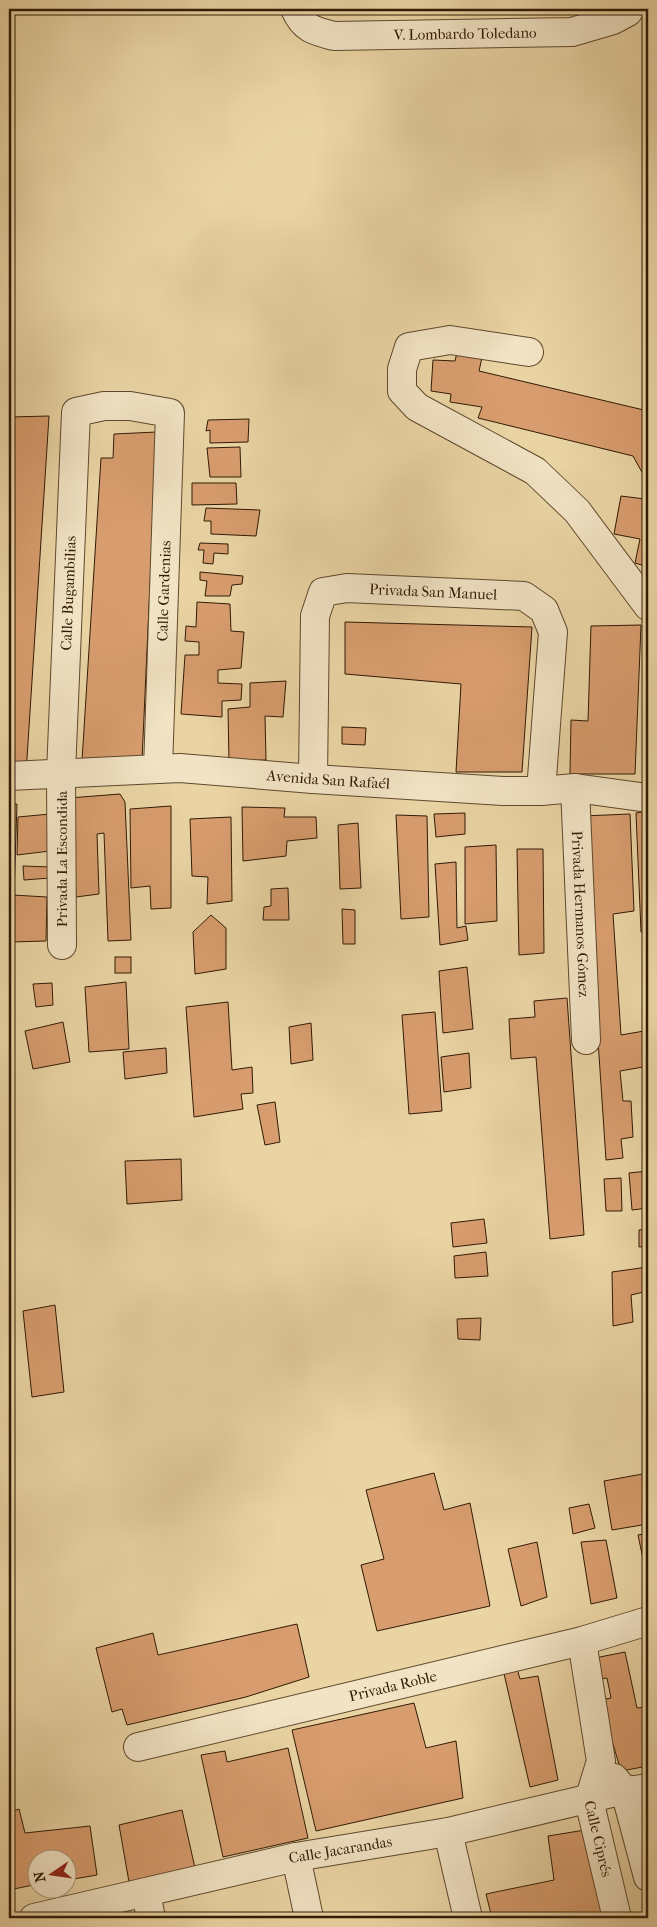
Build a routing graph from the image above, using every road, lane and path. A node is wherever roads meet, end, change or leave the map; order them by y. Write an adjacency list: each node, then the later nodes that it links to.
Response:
1 (630, 9): 2 (street, V. Lombardo Toledano)
2 (298, 14)
3 (528, 352): 5 (street)
4 (170, 413): 6 (street, Calle Gardenias); 7 (street, Calle Bugambilias)
5 (648, 606)
6 (158, 769): 7 (street, Avenida San Rafaél); 9 (street, Avenida San Rafaél)
7 (61, 773): 8 (street, Avenida San Rafaél); 13 (street, Privada La Escondida)
8 (9, 776)
9 (313, 779): 11 (street, Avenida San Rafaél); 11 (street, Privada San Manuel)
10 (575, 788): 11 (street, Avenida San Rafaél); 12 (street, Avenida San Rafaél); 14 (street, Privada Hermanos Gómez)
11 (541, 791)
12 (648, 798)
13 (62, 945)
14 (586, 1040)
15 (648, 1622): 16 (street, Privada Roble)
16 (582, 1641): 17 (street, Privada Roble); 18 (street, Calle Ciprés)
17 (138, 1747)
18 (601, 1761): 19 (street, Calle Ciprés); 20 (street, Calle Ciprés)
19 (636, 1789): 20 (street, Calle Jacarandas); 23 (street, Calle Ciprés)
20 (589, 1800): 21 (street, Calle Jacarandas); 28 (street, Calle Ciprés)
21 (448, 1832): 22 (street, Calle Jacarandas); 27 (street)
22 (296, 1857): 24 (street, Calle Jacarandas); 26 (street)
23 (648, 1877)
24 (149, 1906): 25 (street, Calle Jacarandas)
25 (34, 1918)
26 (309, 1918)
27 (468, 1918)
28 (617, 1918)

